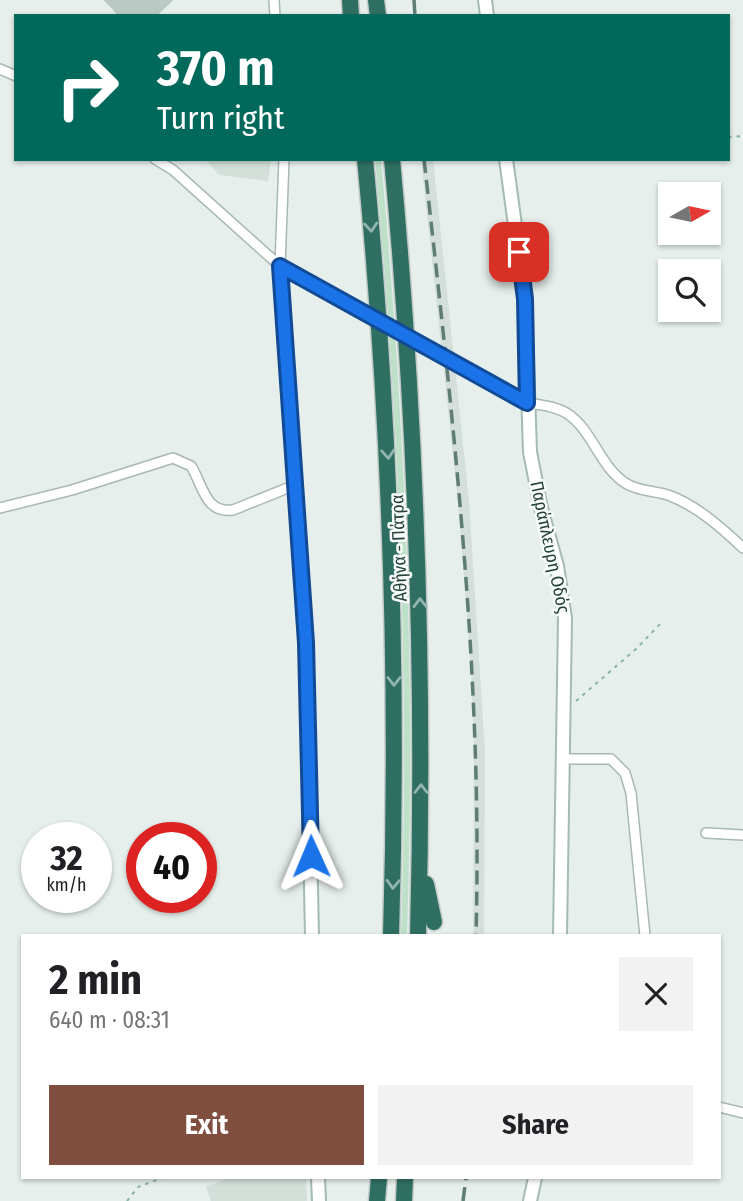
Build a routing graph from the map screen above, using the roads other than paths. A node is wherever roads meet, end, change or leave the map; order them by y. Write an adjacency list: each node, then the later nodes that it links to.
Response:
1 (158, 161): 6 (street)
2 (284, 161): 6 (street)
3 (365, 161): 17 (highway, Αθήνα - Πάτρα, one-way to 17)
4 (391, 161): 14 (highway, Αθήνα - Πάτρα, one-way to 4)
5 (506, 161): 7 (street, Παράπλευρη Οδός)
6 (280, 266): 7 (street, bridge); 8 (street)
7 (527, 403): 10 (street); 11 (street, Παράπλευρη Οδός)
8 (295, 485): 9 (street); 16 (street)
9 (0, 508)
10 (743, 548)
11 (563, 759): 19 (street, Παράπλευρη Οδός); 20 (street)
12 (706, 833): 13 (street)
13 (743, 835)
14 (420, 858): 15 (highway); 18 (highway, Αθήνα - Πάτρα)
15 (434, 922)
16 (312, 934)
17 (391, 934)
18 (418, 934)
19 (560, 934)
20 (645, 934)
21 (721, 1108): 22 (street)
22 (743, 1113)
23 (318, 1179): 27 (street)
24 (379, 1179): 28 (highway)
25 (405, 1179): 29 (highway)
26 (535, 1179): 30 (street)
27 (318, 1201)
28 (377, 1201)
29 (404, 1201)
30 (530, 1201)

